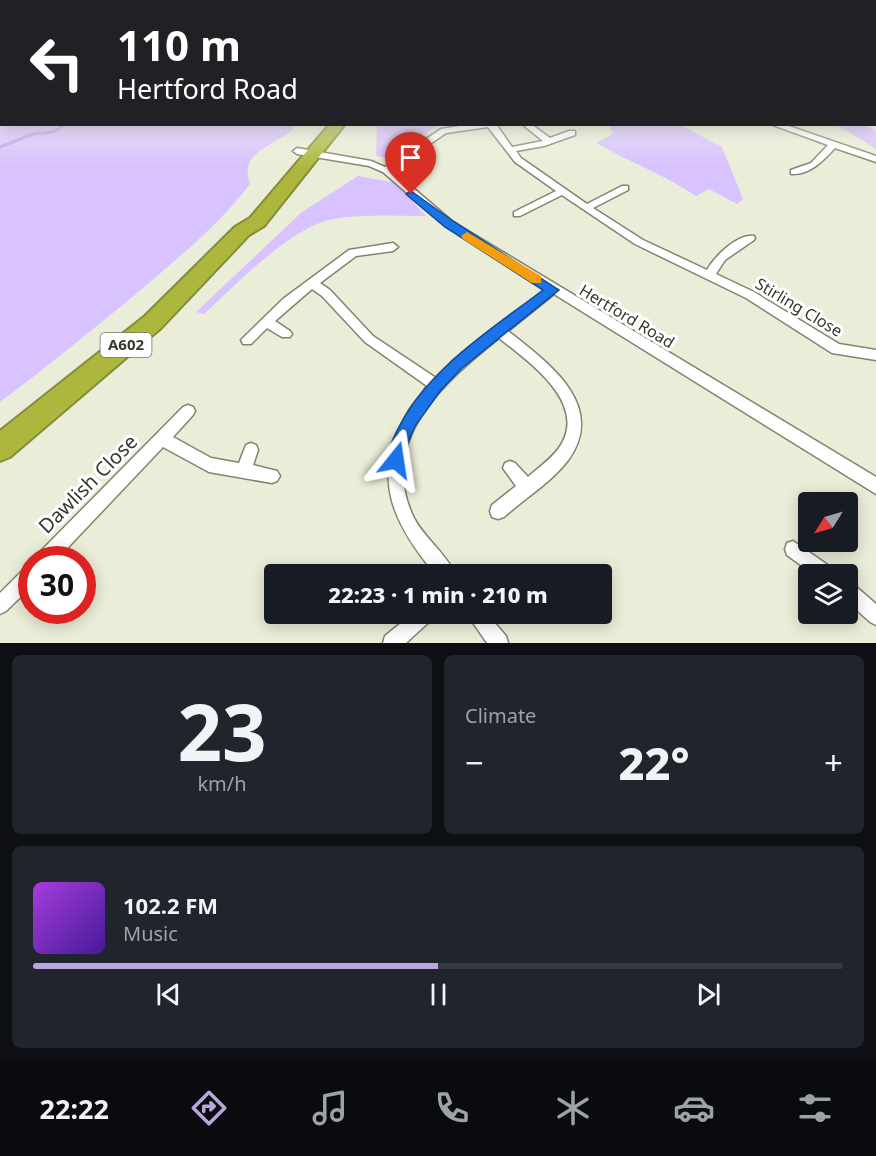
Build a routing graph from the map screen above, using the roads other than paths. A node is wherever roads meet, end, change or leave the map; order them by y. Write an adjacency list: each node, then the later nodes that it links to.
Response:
1 (318, 126): 11 (highway, A602)
2 (336, 126): 11 (highway, A602)
3 (483, 126): 13 (street)
4 (492, 126): 10 (street, Stirling Close)
5 (527, 126): 8 (street)
6 (780, 126): 9 (street)
7 (572, 133): 8 (street)
8 (549, 141): 10 (street)
9 (833, 145): 12 (street); 14 (street)
10 (509, 150): 17 (street, Stirling Close)
11 (305, 153): 13 (street, Hertford Road); 34 (highway, A602)
12 (876, 159)
13 (386, 170): 25 (street, Hertford Road)
14 (795, 172)
15 (598, 187): 18 (street)
16 (625, 188): 18 (street)
17 (561, 192): 19 (street, Stirling Close); 20 (street)
18 (609, 195): 19 (street)
19 (586, 208): 23 (street, Stirling Close)
20 (517, 214)
21 (750, 238): 23 (street)
22 (393, 247): 24 (street)
23 (710, 274): 30 (street, Stirling Close)
24 (311, 283): 26 (street); 31 (street)
25 (552, 290): 27 (street); 40 (street, Hertford Road)
26 (267, 322): 28 (street); 29 (street)
27 (500, 331): 31 (street); 39 (street)
28 (286, 334)
29 (247, 340)
30 (876, 354)
31 (436, 385): 44 (street)
32 (188, 411): 33 (street, Dawlish Close)
33 (163, 439): 37 (street, Dawlish Close); 42 (street, Dawlish Close)
34 (0, 448)
35 (251, 450): 37 (street)
36 (510, 468): 39 (street)
37 (243, 471): 38 (street, Dawlish Close)
38 (272, 476)
39 (526, 486): 41 (street)
40 (876, 486)
41 (498, 511)
42 (58, 546)
43 (793, 549): 45 (street)
44 (439, 564)
45 (813, 564)
46 (18, 587): 48 (street)
47 (858, 600): 49 (street)
48 (0, 604)
49 (876, 615)
50 (414, 624): 52 (street)
51 (484, 624): 53 (street)
52 (392, 643)
53 (499, 643)

